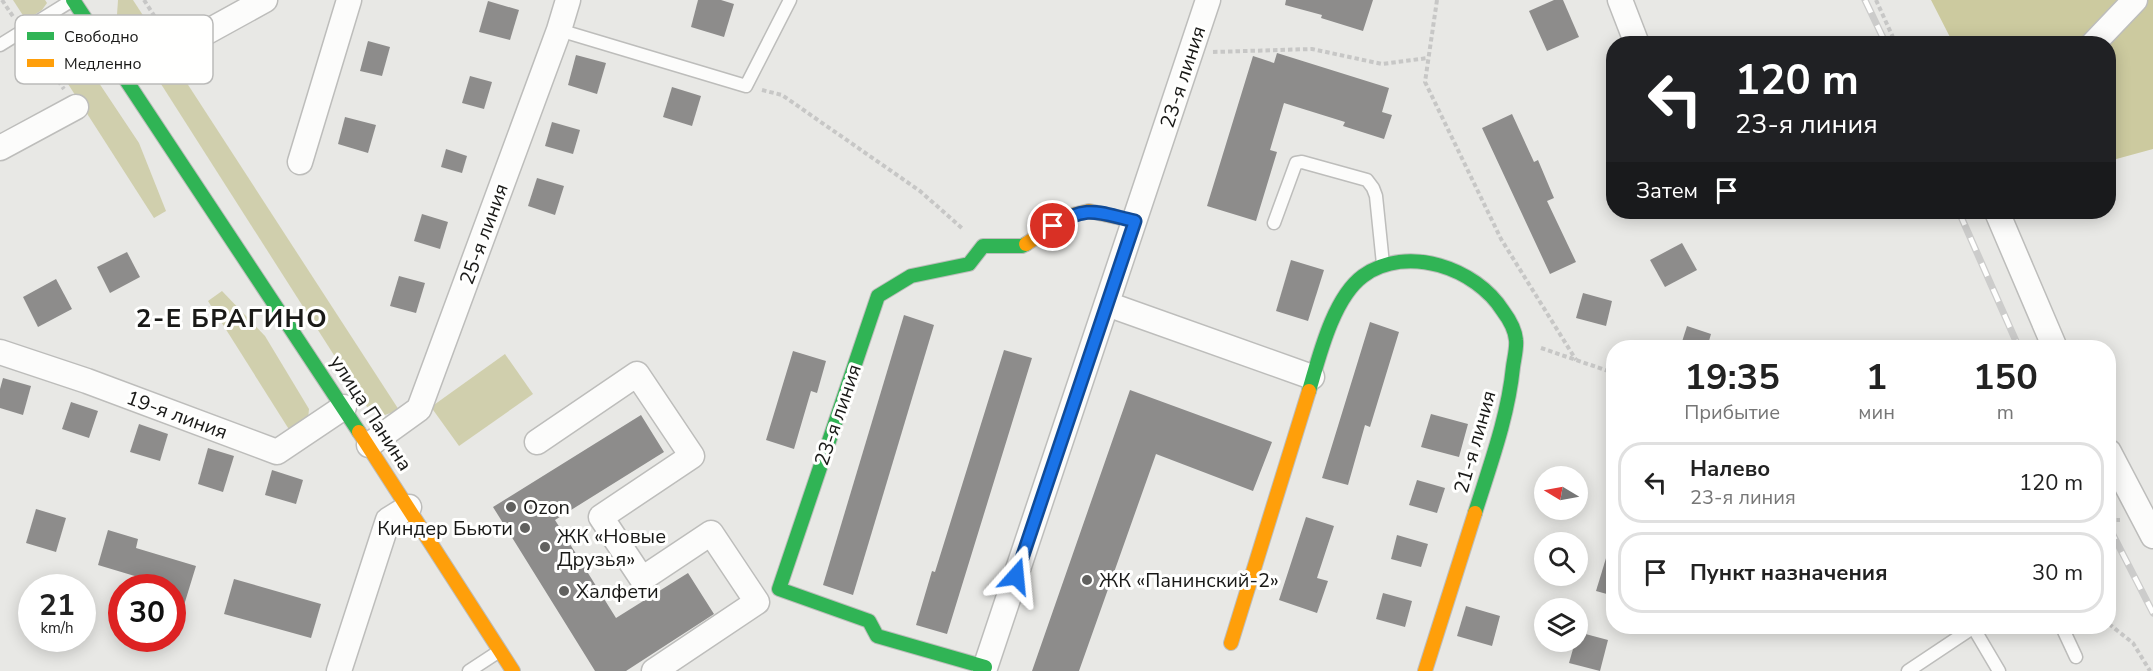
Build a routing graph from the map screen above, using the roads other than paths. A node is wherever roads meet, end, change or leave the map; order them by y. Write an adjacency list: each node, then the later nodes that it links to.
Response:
1 (266, 0): 10 (street)
2 (350, 0): 19 (street)
3 (568, 0): 11 (street, 25-я линия)
4 (790, 0): 11 (lane)
5 (1208, 0): 21 (street, 23-я линия)
6 (1620, 0): 13 (street)
7 (2135, 0): 14 (street)
8 (79, 4): 9 (lane)
9 (56, 15)
10 (213, 29)
11 (559, 30): 30 (street, 25-я линия)
12 (15, 36): 15 (lane)
13 (1634, 36)
14 (2101, 36)
15 (0, 45)
16 (132, 84): 28 (street, улица Панина)
17 (76, 107): 18 (street)
18 (0, 148)
19 (300, 162)
20 (2000, 219): 25 (street)
21 (1135, 221): 24 (street, 23-я линия); 40 (street, 23-я линия)
22 (1274, 223): 23 (lane)
23 (1383, 265): 27 (street); 45 (street, 21-я линия)
24 (1107, 304): 27 (street); 40 (street, 23-я линия)
25 (2052, 340)
26 (0, 352): 28 (street, 19-я линия)
27 (1312, 378): 37 (street)
28 (344, 407): 30 (street, улица Панина)
29 (537, 442): 44 (street)
30 (369, 445): 32 (street, улица Панина)
31 (2116, 465): 33 (street)
32 (409, 507): 38 (street, улица Панина); 41 (street)
33 (2153, 536)
34 (1964, 634): 46 (lane)
35 (1978, 634): 47 (lane)
36 (2065, 634): 39 (lane)
37 (1231, 643)
38 (500, 650): 42 (lane); 43 (street, улица Панина)
39 (2076, 657)
40 (985, 669)
41 (339, 671)
42 (469, 671)
43 (513, 671)
44 (654, 671)
45 (1425, 671)
46 (1908, 671)
47 (1999, 671)

